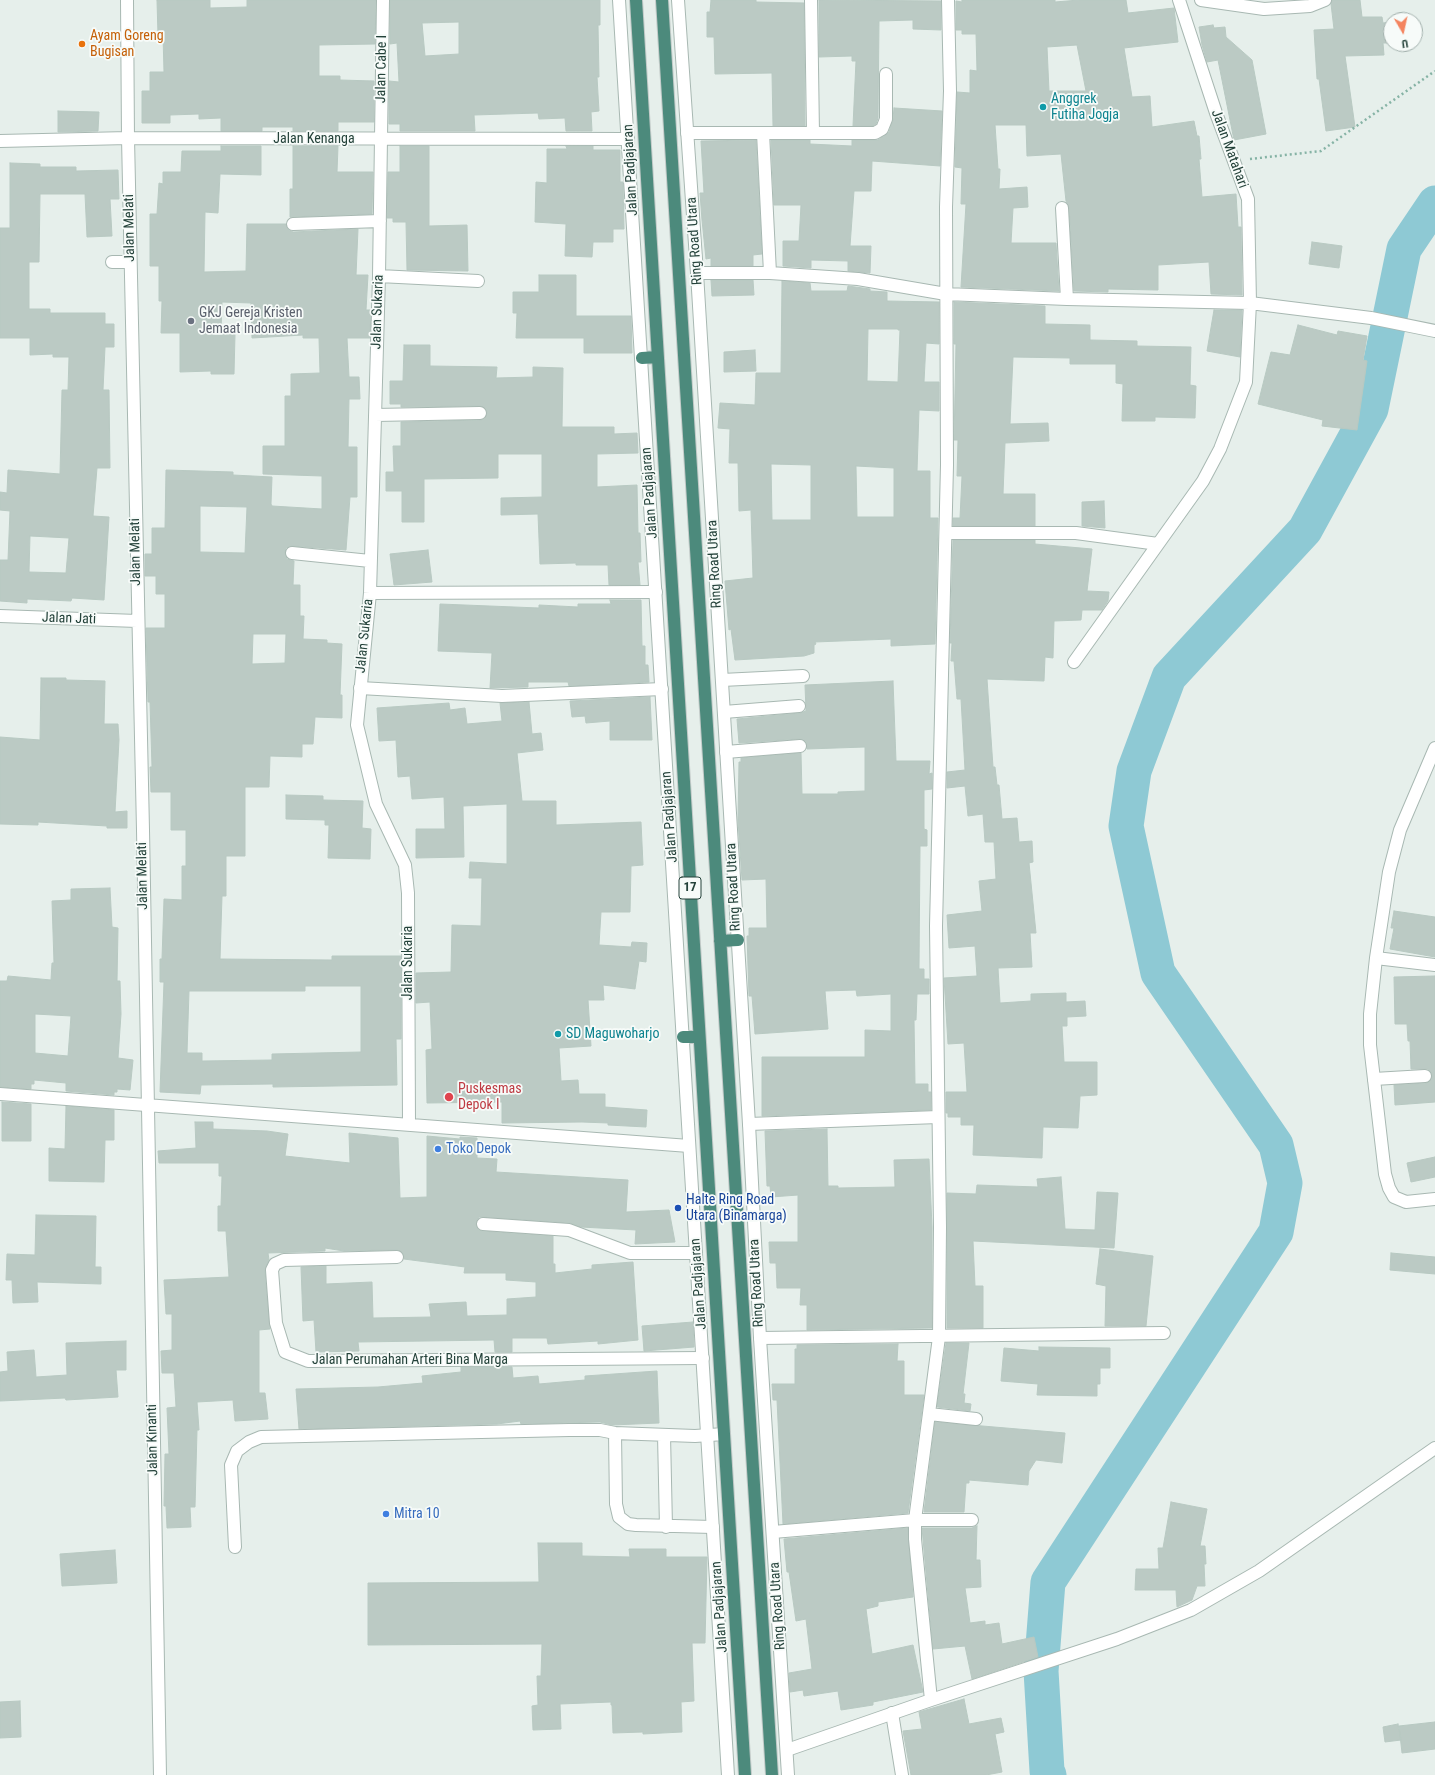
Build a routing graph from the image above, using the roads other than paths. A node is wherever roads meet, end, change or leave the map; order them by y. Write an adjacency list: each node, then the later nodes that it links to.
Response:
1 (127, 0): 16 (street, Jalan Melati)
2 (383, 0): 17 (street, Jalan Cabe I)
3 (620, 0): 18 (street)
4 (636, 0): 33 (highway, Jalan Padjajaran / 17)
5 (662, 0): 56 (highway, 17)
6 (678, 0): 13 (street, Ring Road Utara)
7 (811, 0): 15 (street)
8 (948, 0): 29 (street)
9 (1179, 0): 31 (street, Jalan Matahari)
10 (1201, 0): 11 (street)
11 (1325, 0)
12 (886, 74): 15 (street)
13 (687, 133): 14 (street); 25 (street, Ring Road Utara)
14 (763, 133): 15 (street); 26 (street)
15 (813, 133)
16 (128, 138): 17 (street, Jalan Kenanga); 19 (street, Jalan Kenanga); 24 (street, Jalan Melati)
17 (381, 139): 18 (street, Jalan Kenanga); 21 (street, Jalan Sukaria)
18 (628, 139): 34 (street)
19 (0, 141)
20 (1062, 208): 30 (street)
21 (380, 221): 22 (street); 27 (street, Jalan Sukaria)
22 (293, 224)
23 (112, 262): 24 (street)
24 (130, 262): 44 (street, Jalan Melati)
25 (698, 273): 26 (street); 47 (street, Ring Road Utara)
26 (770, 274): 29 (street)
27 (380, 276): 28 (street); 36 (street, Jalan Sukaria)
28 (478, 281)
29 (946, 294): 30 (street); 37 (street)
30 (1067, 299): 31 (street)
31 (1250, 302): 32 (street); 38 (street, Jalan Matahari)
32 (1435, 331)
33 (657, 357): 34 (highway); 60 (highway, Jalan Padjajaran / 17)
34 (642, 358): 41 (street)
35 (480, 413): 36 (street)
36 (375, 415): 40 (street, Jalan Sukaria)
37 (946, 533): 38 (street); 65 (street)
38 (1158, 544): 45 (street, Jalan Matahari)
39 (292, 553): 40 (street)
40 (370, 561): 42 (street, Jalan Sukaria)
41 (656, 592): 42 (street); 49 (street)
42 (370, 593): 48 (street, Jalan Sukaria)
43 (0, 616): 44 (street, Jalan Jati)
44 (137, 621): 64 (street, Jalan Melati)
45 (1074, 662)
46 (803, 676): 47 (street)
47 (722, 680): 51 (street, Ring Road Utara)
48 (360, 688): 49 (street); 66 (street, Jalan Sukaria)
49 (662, 689): 59 (street)
50 (800, 706): 51 (street)
51 (724, 712): 54 (street, Ring Road Utara)
52 (800, 746): 54 (street)
53 (1435, 748): 57 (street)
54 (726, 752): 55 (street, Ring Road Utara)
55 (738, 940): 56 (highway); 67 (street, Ring Road Utara)
56 (720, 941): 96 (highway, 17)
57 (1376, 958): 58 (street); 62 (street)
58 (1435, 965)
59 (683, 1036): 60 (highway); 68 (street)
60 (699, 1037): 80 (highway, Jalan Padjajaran / 17)
61 (1425, 1076): 62 (street)
62 (1374, 1079): 69 (street)
63 (0, 1094): 64 (street)
64 (146, 1104): 66 (street); 93 (street, Jalan Kinanti)
65 (938, 1117): 67 (street); 74 (street)
66 (409, 1124): 68 (street)
67 (749, 1124): 75 (street, Ring Road Utara)
68 (689, 1146): 71 (street)
69 (1435, 1199)
70 (483, 1224): 71 (street)
71 (696, 1252): 76 (street)
72 (398, 1257): 76 (street, Jalan Perumahan Arteri Bina Marga)
73 (1164, 1333): 74 (street)
74 (939, 1337): 75 (street); 77 (street)
75 (760, 1338): 88 (street, Ring Road Utara)
76 (703, 1358): 82 (street)
77 (929, 1414): 78 (street); 84 (street)
78 (976, 1419)
79 (615, 1434): 81 (street); 86 (street); 89 (street)
80 (724, 1434): 82 (street); 95 (highway, Jalan Padjajaran / 17)
81 (664, 1435): 82 (street); 86 (street)
82 (707, 1435): 87 (street)
83 (1435, 1448): 90 (street)
84 (915, 1520): 85 (street); 88 (street); 90 (street)
85 (972, 1520)
86 (666, 1526): 87 (street)
87 (713, 1527): 94 (street)
88 (773, 1532): 92 (street, Ring Road Utara)
89 (235, 1547)
90 (931, 1700): 91 (street)
91 (892, 1713): 92 (street); 98 (street)
92 (787, 1750): 97 (street, Ring Road Utara)
93 (160, 1775)
94 (728, 1775)
95 (745, 1775)
96 (772, 1775)
97 (788, 1775)
98 (902, 1775)

